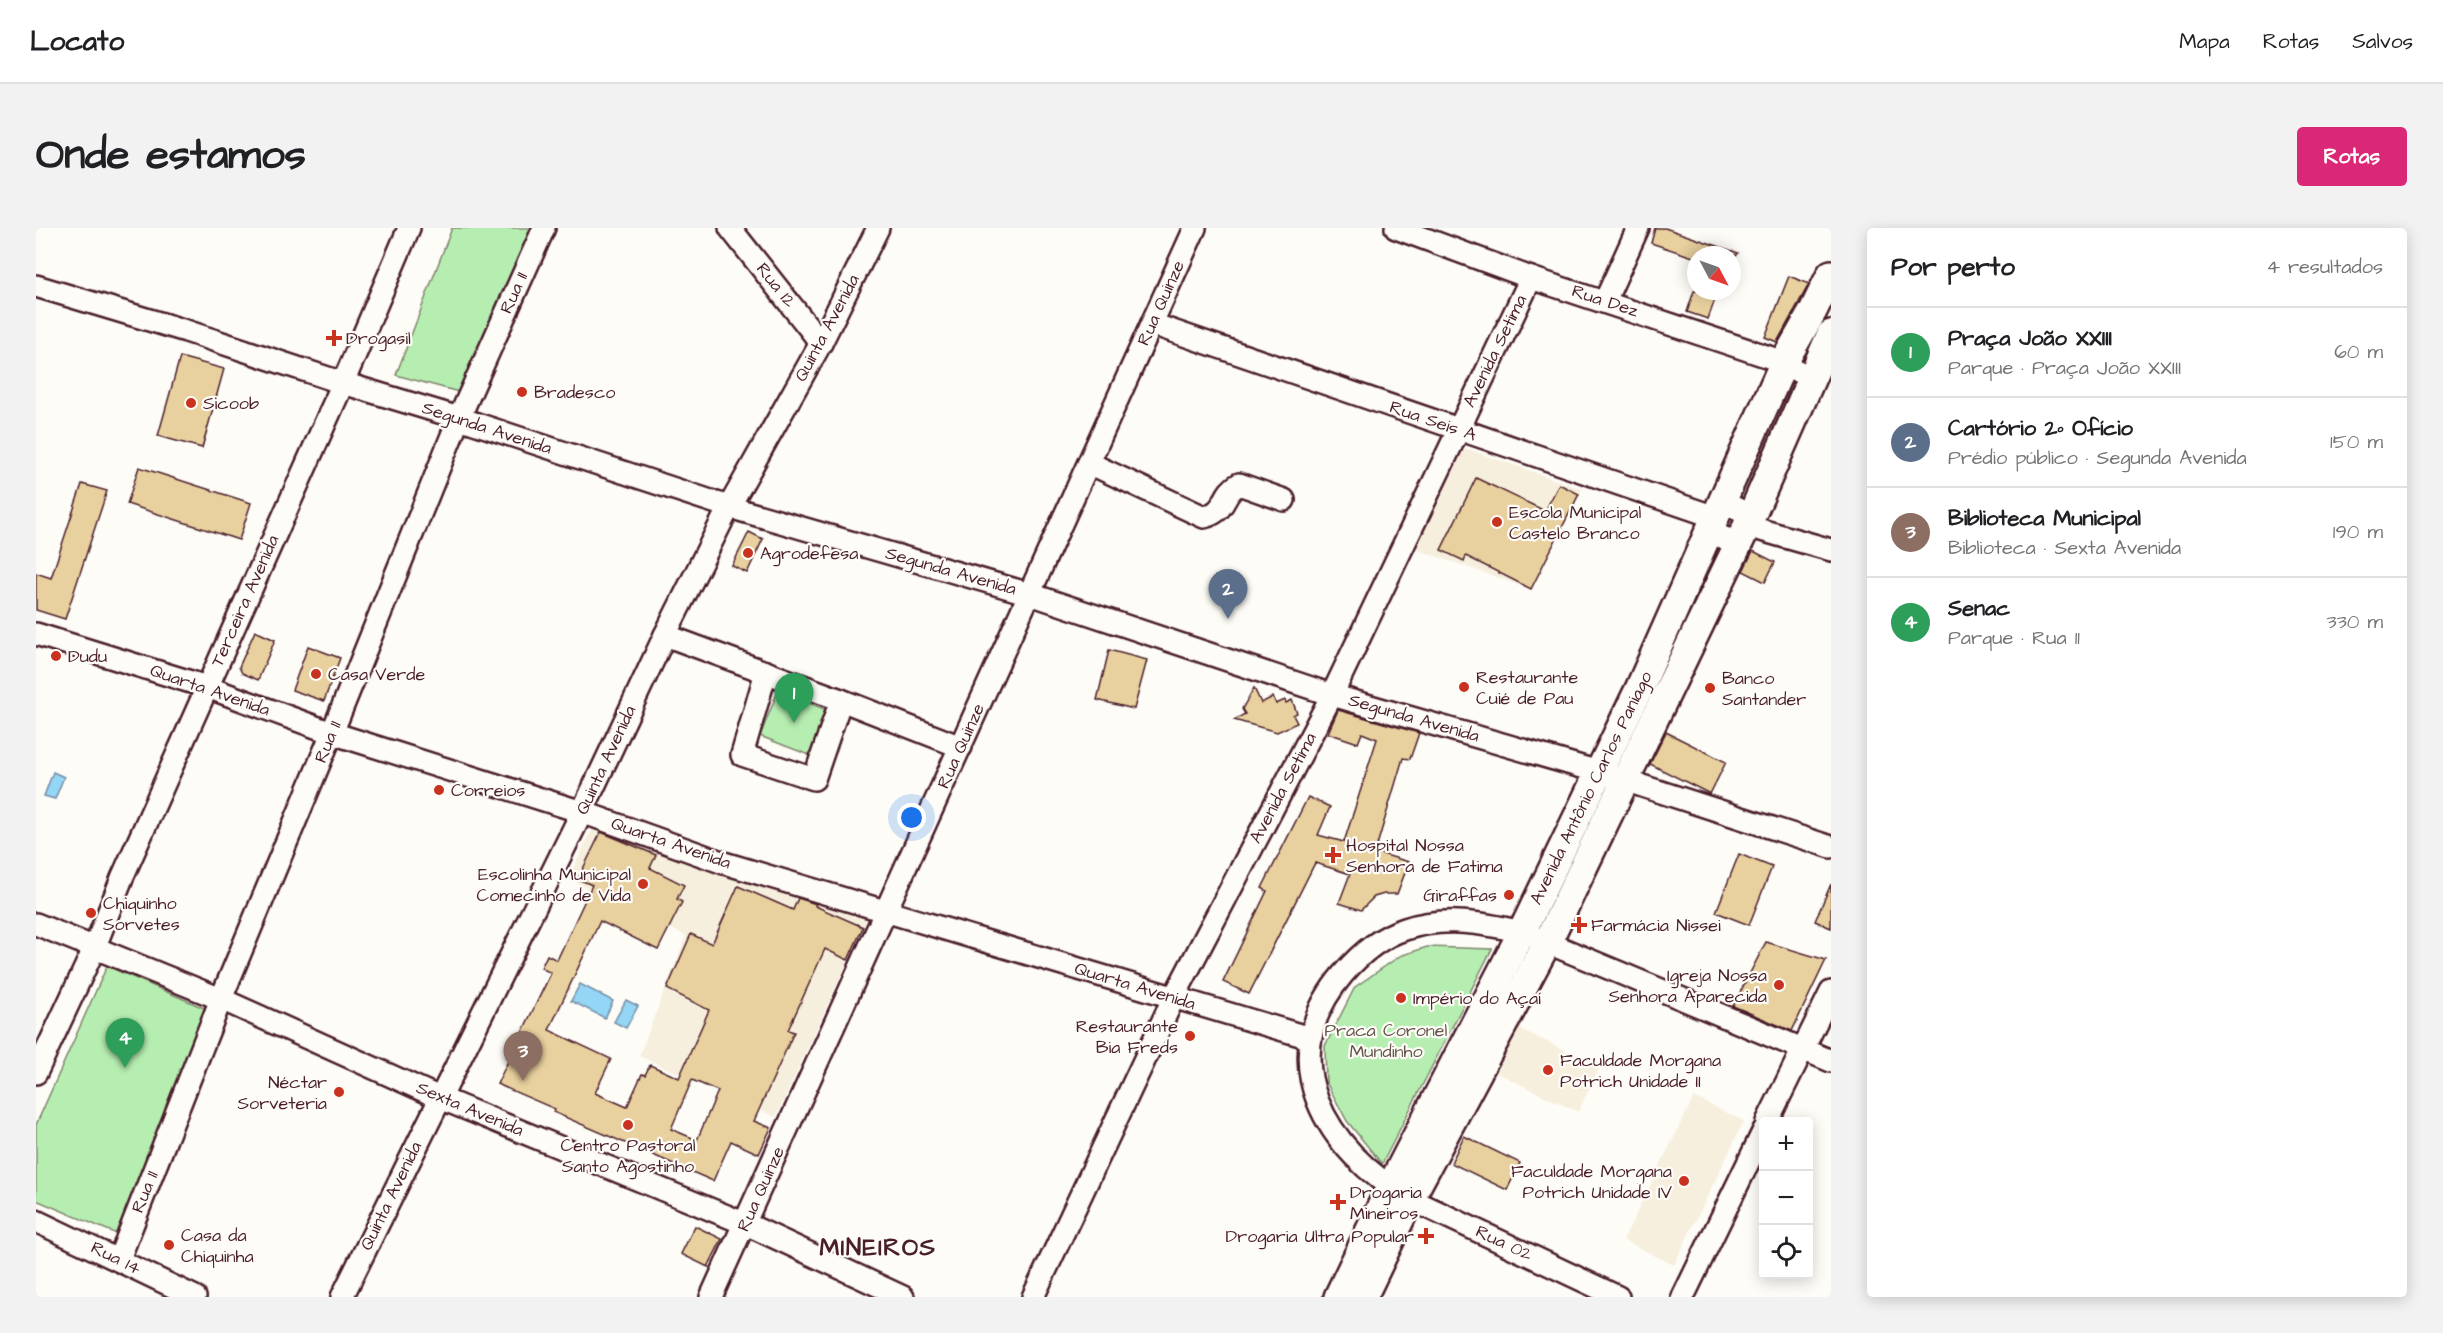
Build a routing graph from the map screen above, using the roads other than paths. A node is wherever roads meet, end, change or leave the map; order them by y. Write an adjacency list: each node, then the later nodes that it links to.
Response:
1 (410, 228): 18 (street, Terceira Avenida)
2 (544, 228): 19 (street, Rua 11)
3 (730, 228): 15 (street, Rua 12)
4 (878, 228): 15 (street, Quinta Avenida)
5 (1195, 228): 13 (street, Rua Quinze)
6 (1396, 228): 8 (street, Rua Dez)
7 (1638, 228): 12 (street)
8 (1423, 232): 10 (street, Rua Dez)
9 (1831, 274): 16 (main road, Avenida Antônio Carlos Paniago)
10 (1531, 278): 12 (street, Rua Dez); 20 (street, Avenida Setima)
11 (36, 286): 18 (street, Segunda Avenida)
12 (1605, 301): 16 (street, Rua Dez)
13 (1152, 324): 20 (street, Rua Seis A); 21 (street, Rua Quinze)
14 (1831, 333): 17 (main road, Avenida Antônio Carlos Paniago)
15 (821, 343): 23 (street, Quinta Avenida)
16 (1784, 362): 17 (street, Rua Dez); 24 (main road, Avenida Antônio Carlos Paniago)
17 (1811, 380): 25 (main road, Avenida Antônio Carlos Paniago)
18 (343, 383): 19 (street, Segunda Avenida); 31 (street, Terceira Avenida)
19 (459, 418): 23 (street, Segunda Avenida); 36 (street, Rua 11)
20 (1457, 430): 24 (street, Rua Seis A); 33 (street, Avenida Setima)
21 (1089, 463): 22 (street); 27 (street, Rua Quinze)
22 (1284, 500)
23 (729, 507): 27 (street, Segunda Avenida); 29 (street, Quinta Avenida)
24 (1715, 517): 25 (street); 32 (main road, Avenida Antônio Carlos Paniago)
25 (1747, 526): 26 (street); 34 (main road, Avenida Antônio Carlos Paniago)
26 (1831, 550)
27 (1030, 594): 33 (street, Segunda Avenida); 37 (street, Rua Quinze)
28 (36, 634): 31 (street, Quarta Avenida)
29 (665, 635): 30 (street); 40 (street, Quinta Avenida)
30 (766, 672): 35 (street); 35 (street)
31 (207, 687): 36 (street, Quarta Avenida); 46 (street, Terceira Avenida)
32 (1640, 687): 34 (main road); 38 (main road, Avenida Antônio Carlos Paniago)
33 (1332, 695): 38 (street, Segunda Avenida); 48 (street, Avenida Setima)
34 (1666, 698): 39 (main road, Avenida Antônio Carlos Paniago)
35 (841, 699): 37 (street)
36 (332, 733): 40 (street, Quarta Avenida); 49 (street, Rua 11)
37 (961, 747): 42 (street, Rua Quinze)
38 (1599, 772): 39 (street, Segunda Avenida); 44 (main road, Avenida Antônio Carlos Paniago)
39 (1625, 782): 41 (street, Segunda Avenida); 45 (main road, Avenida Antônio Carlos Paniago)
40 (582, 812): 42 (street, Quarta Avenida); 54 (street, Quinta Avenida)
41 (1831, 847)
42 (886, 911): 48 (street, Quarta Avenida); 59 (street, Rua Quinze)
43 (36, 924): 46 (street, Sexta Avenida)
44 (1522, 932): 45 (street, Rua 02); 50 (street, Rua 02); 57 (main road, Avenida Antônio Carlos Paniago)
45 (1547, 943): 51 (street, Rua 02); 57 (main road, Avenida Antônio Carlos Paniago)
46 (94, 948): 49 (street, Sexta Avenida); 53 (street, Terceira Avenida)
47 (1831, 992): 51 (street)
48 (1174, 997): 50 (street, Quarta Avenida); 65 (street, Avenida Setima)
49 (221, 999): 54 (street, Sexta Avenida); 60 (street, Rua 11)
50 (1310, 1038): 57 (street, Rua 02)
51 (1803, 1048): 52 (street, Rua 02); 55 (street)
52 (1831, 1061)
53 (36, 1073)
54 (440, 1098): 59 (street, Sexta Avenida); 62 (street, Quinta Avenida)
55 (1769, 1117)
56 (1759, 1140): 69 (street)
57 (1400, 1194): 66 (main road, Avenida Antônio Carlos Paniago); 67 (main road, Avenida Antônio Carlos Paniago); 68 (street, Rua 02)
58 (36, 1221): 60 (street, Rua 14)
59 (746, 1224): 63 (street, Rua Quinze); 64 (street, Sexta Avenida)
60 (118, 1259): 61 (street, Rua 14)
61 (195, 1297)
62 (342, 1297)
63 (711, 1297)
64 (903, 1297)
65 (1033, 1297)
66 (1338, 1297)
67 (1363, 1297)
68 (1618, 1297)
69 (1683, 1297)

